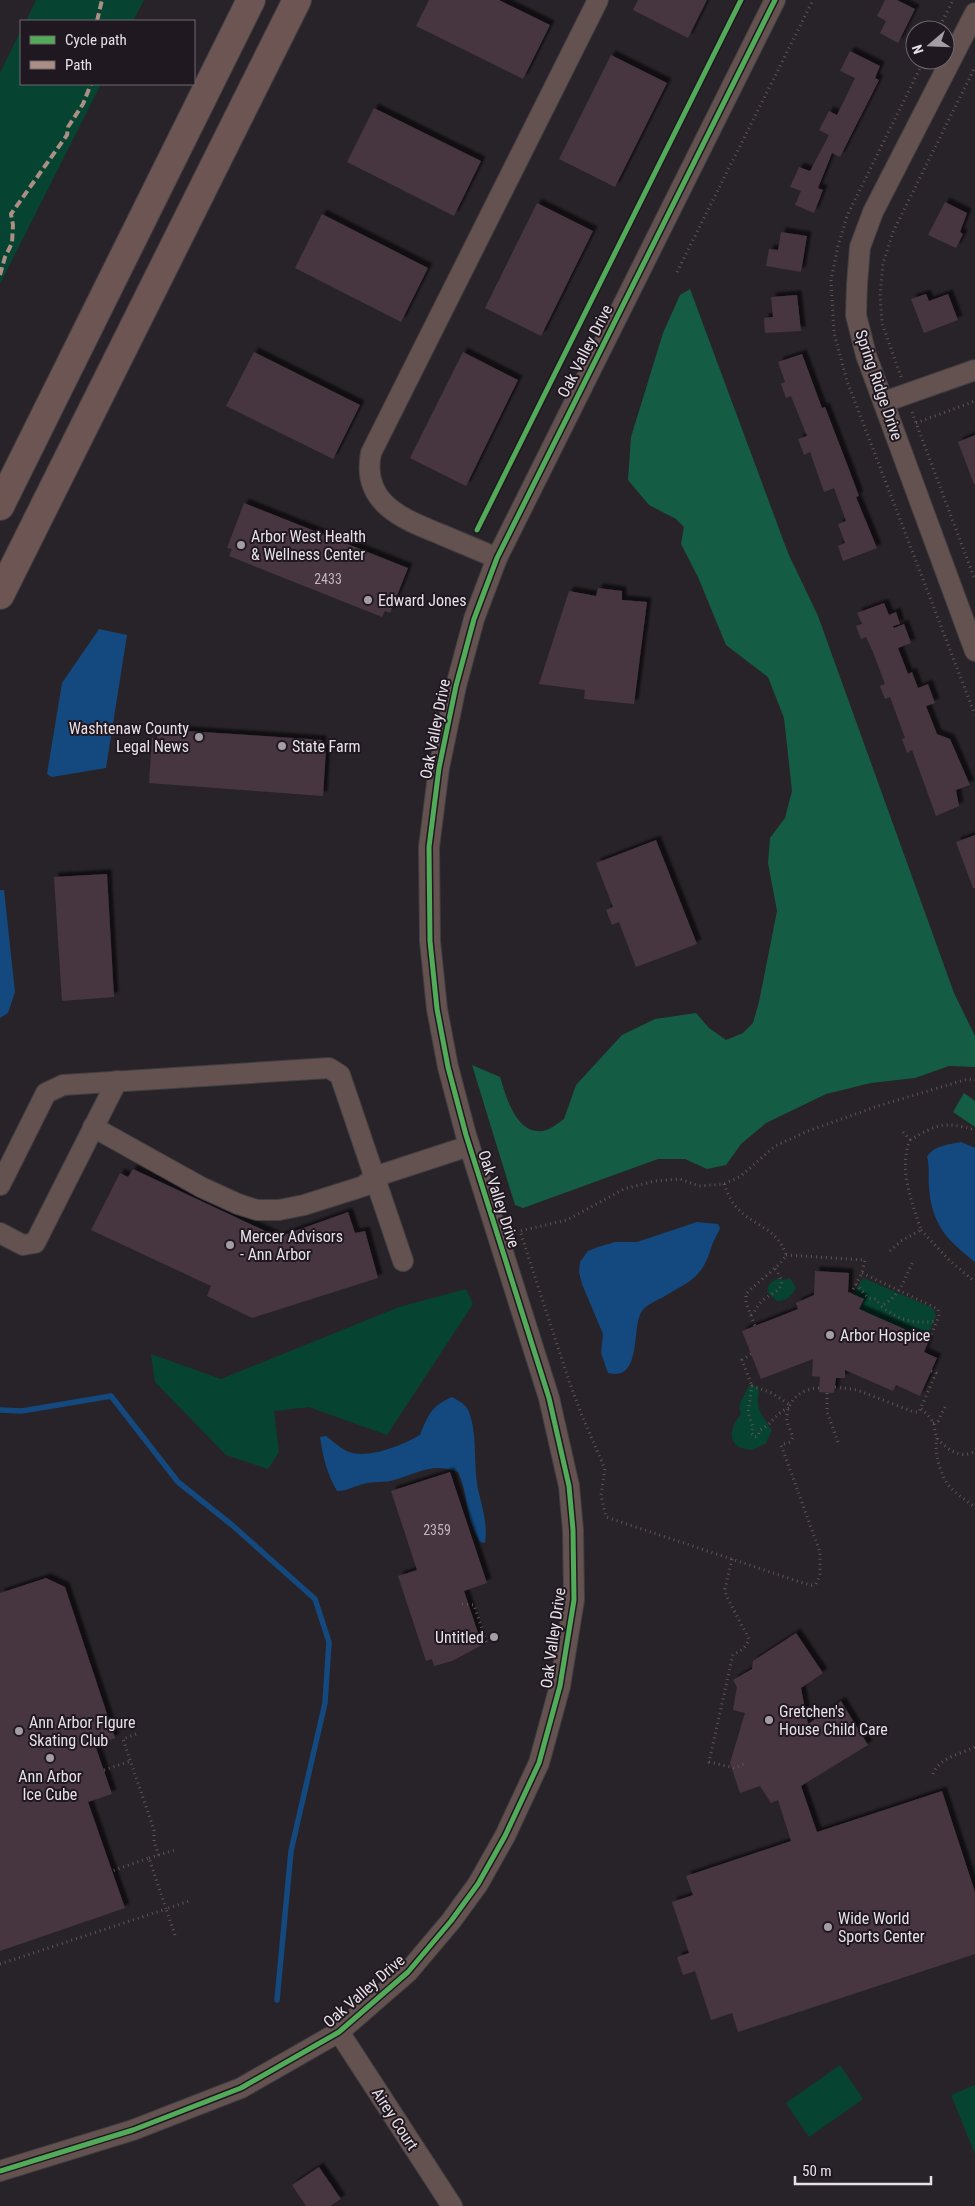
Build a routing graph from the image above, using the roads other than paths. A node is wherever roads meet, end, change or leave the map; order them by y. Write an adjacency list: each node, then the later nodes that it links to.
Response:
1 (250, 0): 8 (highway)
2 (297, 0): 10 (highway)
3 (598, 0): 9 (street)
4 (775, 0): 9 (street, Oak Valley Drive)
5 (975, 13): 7 (street, Spring Ridge Drive)
6 (975, 370): 7 (street)
7 (884, 402): 11 (street, Spring Ridge Drive)
8 (0, 506)
9 (497, 558): 14 (street, Oak Valley Drive)
10 (0, 594)
11 (975, 651)
12 (117, 1081): 13 (street); 15 (street); 16 (street)
13 (93, 1127): 15 (street); 17 (street)
14 (469, 1146): 15 (street); 19 (street, Oak Valley Drive)
15 (374, 1177): 18 (street)
16 (0, 1185)
17 (0, 1233)
18 (403, 1261)
19 (339, 2032): 20 (street, Oak Valley Drive); 21 (street, Airey Court)
20 (0, 2171)
21 (452, 2206)

